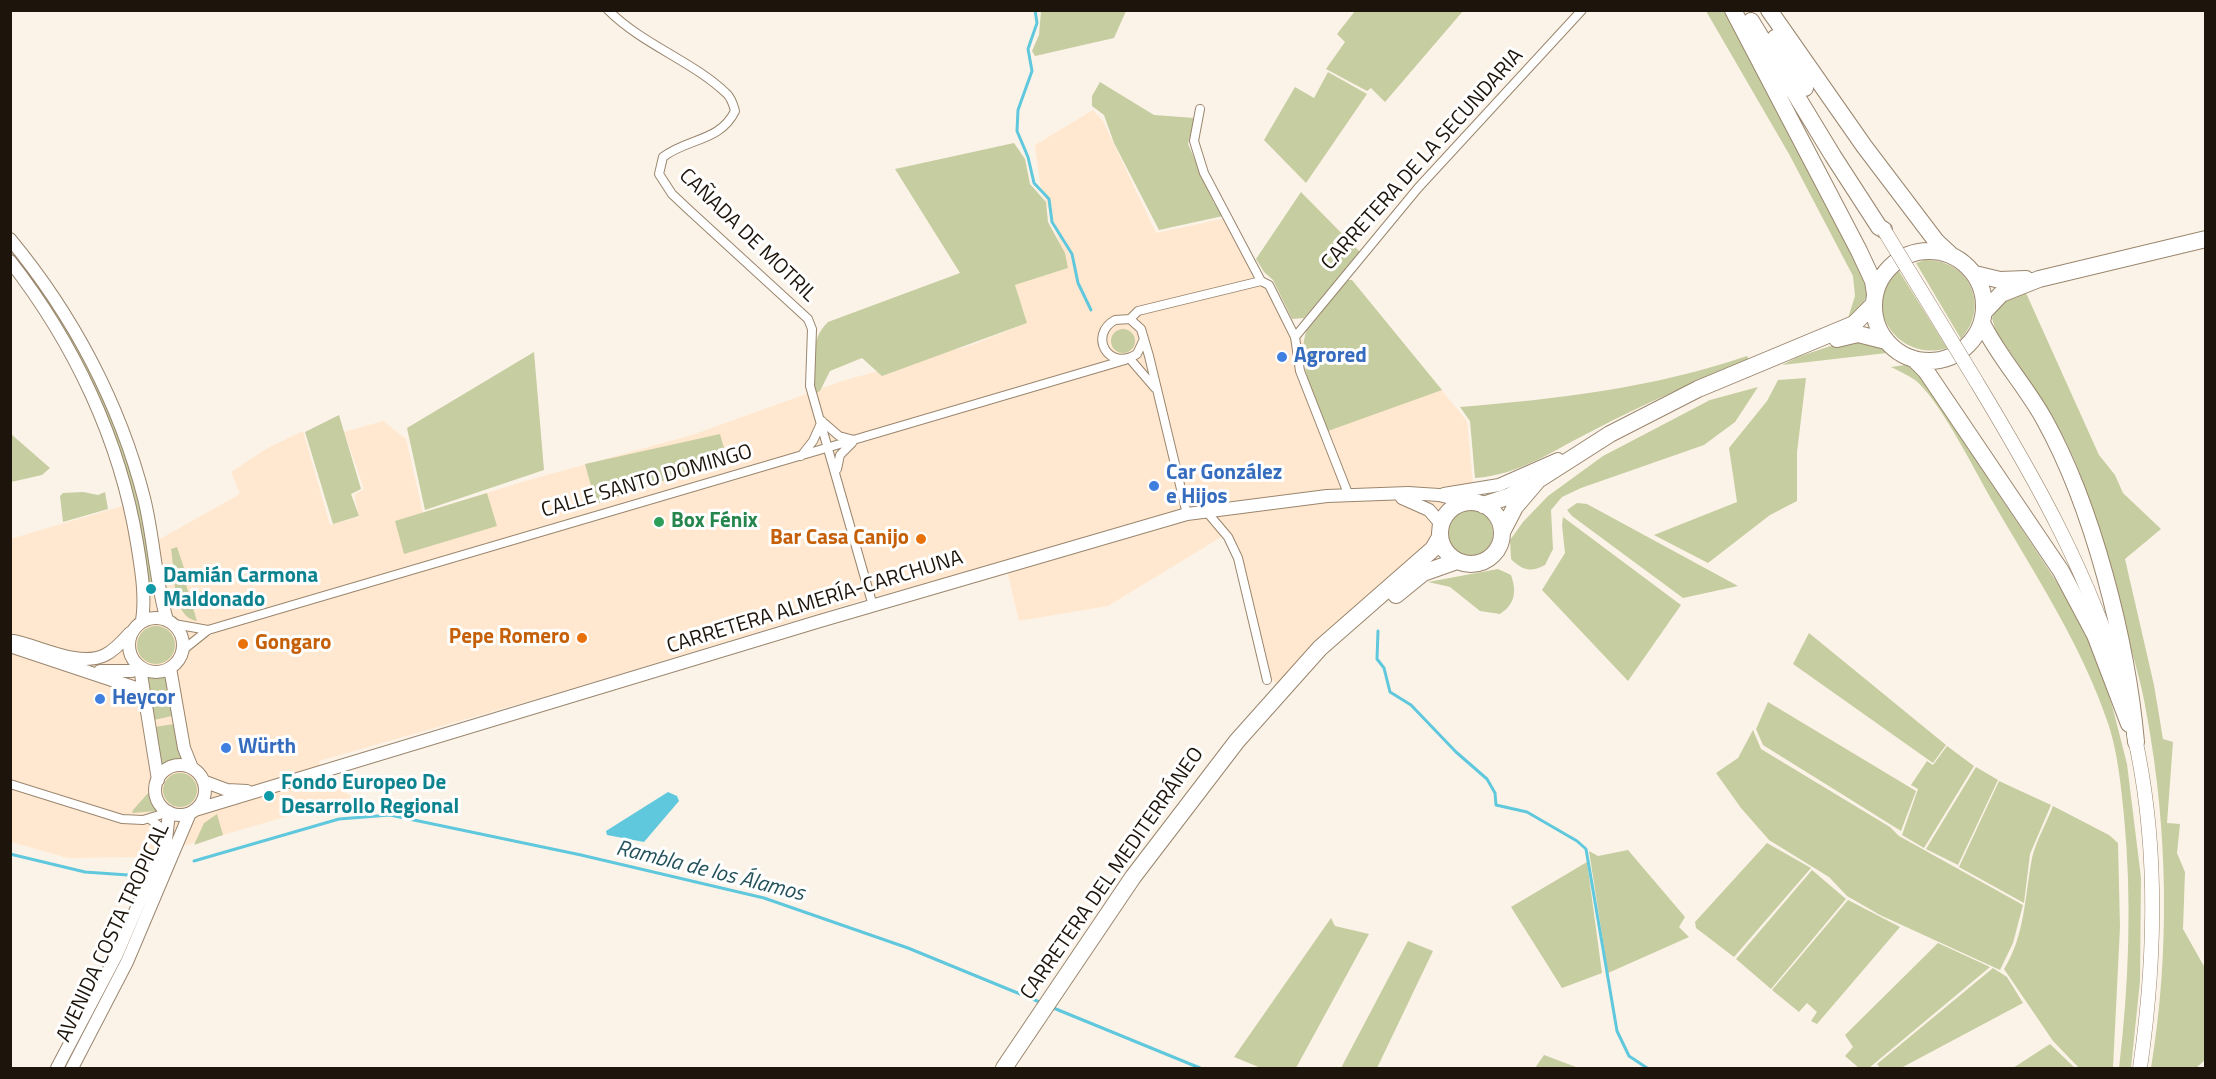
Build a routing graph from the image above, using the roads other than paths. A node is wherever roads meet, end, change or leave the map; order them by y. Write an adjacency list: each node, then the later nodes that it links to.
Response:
1 (608, 10): 28 (street, CAÑADA DE MOTRIL)
2 (1582, 10): 19 (street, CARRETERA DE LA SECUNDARIA)
3 (1733, 10): 16 (highway)
4 (1745, 10): 8 (highway)
5 (1758, 10): 8 (highway)
6 (1769, 10): 11 (highway)
7 (1200, 109): 15 (street)
8 (1884, 230): 58 (main road, bridge)
9 (2205, 238): 14 (highway)
10 (10, 239): 46 (main road)
11 (1951, 254): 13 (highway); 16 (highway)
12 (10, 261): 45 (main road)
13 (1975, 274): 14 (highway); 17 (highway)
14 (2039, 279): 17 (highway)
15 (1261, 281): 18 (street); 19 (street)
16 (1875, 299): 21 (highway); 22 (highway)
17 (1983, 317): 25 (highway); 58 (highway)
18 (1130, 319): 20 (street); 23 (street)
19 (1295, 337): 37 (street)
20 (1144, 339): 24 (street); 27 (street)
21 (1886, 341): 22 (highway); 25 (highway)
22 (1812, 343): 29 (highway)
23 (1108, 354): 24 (street); 26 (street)
24 (1127, 359): 26 (street, CALLE SANTO DOMINGO); 27 (street)
25 (1914, 359): 58 (highway)
26 (1095, 368): 30 (street, CALLE SANTO DOMINGO)
27 (1157, 390): 40 (street)
28 (822, 421): 30 (street); 31 (street, CAÑADA DE MOTRIL); 32 (street)
29 (1611, 434): 34 (highway); 36 (main road)
30 (855, 440): 31 (street, CALLE SANTO DOMINGO); 33 (street)
31 (829, 448): 32 (street, CALLE SANTO DOMINGO); 33 (street, CAÑADA DE MOTRIL)
32 (801, 456): 33 (street); 47 (street, CALLE SANTO DOMINGO)
33 (836, 473): 44 (street, CAÑADA DE MOTRIL)
34 (1538, 480): 38 (highway); 42 (highway)
35 (1395, 495): 36 (main road, CARRETERA ALMERÍA-CARCHUNA); 37 (main road, CARRETERA ALMERÍA-CARCHUNA); 41 (main road)
36 (1439, 495): 38 (main road)
37 (1348, 496): 39 (main road, CARRETERA ALMERÍA-CARCHUNA)
38 (1475, 503): 41 (highway); 42 (highway)
39 (1206, 511): 40 (main road, CARRETERA ALMERÍA-CARCHUNA); 55 (street)
40 (1187, 514): 44 (main road, CARRETERA ALMERÍA-CARCHUNA)
41 (1440, 530): 43 (highway); 56 (highway, CARRETERA DEL MEDITERRÁNEO)
42 (1502, 532): 43 (highway)
43 (1457, 561): 56 (highway, CARRETERA DEL MEDITERRÁNEO)
44 (873, 606): 63 (main road, CARRETERA ALMERÍA-CARCHUNA)
45 (142, 621): 46 (main road); 48 (main road)
46 (170, 622): 47 (street, CALLE SANTO DOMINGO); 51 (main road)
47 (208, 630): 51 (street, CALLE SANTO DOMINGO)
48 (130, 633): 49 (main road); 52 (main road)
49 (10, 640)
50 (10, 646): 54 (main road)
51 (183, 650): 53 (main road)
52 (139, 667): 53 (main road); 54 (main road); 57 (main road)
53 (170, 668): 59 (main road)
54 (93, 672): 57 (main road)
55 (1267, 680)
56 (1289, 684): 70 (highway, CARRETERA DEL MEDITERRÁNEO)
57 (147, 701): 60 (main road)
58 (2136, 742): 71 (main road)
59 (192, 768): 60 (main road); 61 (main road)
60 (158, 780): 65 (main road)
61 (203, 780): 63 (main road, CARRETERA ALMERÍA-CARCHUNA); 64 (main road)
62 (10, 784): 66 (street)
63 (254, 790): 64 (main road, CARRETERA ALMERÍA-CARCHUNA)
64 (193, 811): 65 (main road); 69 (main road, AVENIDA COSTA TROPICAL)
65 (169, 812): 66 (street); 67 (main road, AVENIDA COSTA TROPICAL)
66 (150, 819): 67 (street)
67 (166, 840): 68 (main road, AVENIDA COSTA TROPICAL)
68 (57, 1068)
69 (72, 1068)
70 (1005, 1068)
71 (2140, 1068)

